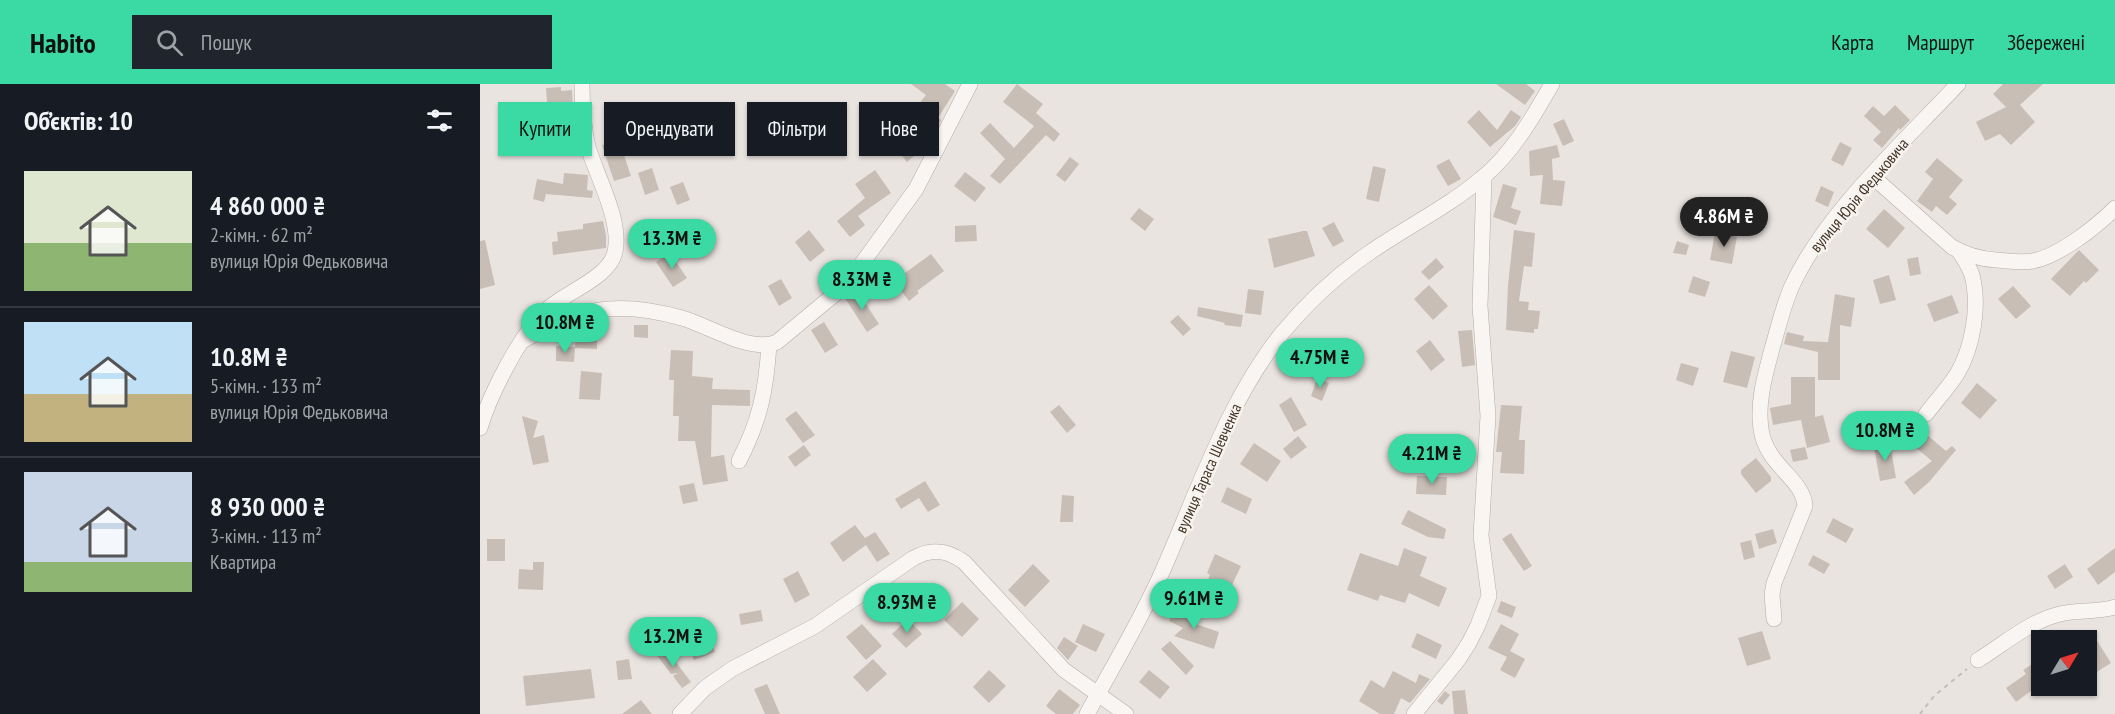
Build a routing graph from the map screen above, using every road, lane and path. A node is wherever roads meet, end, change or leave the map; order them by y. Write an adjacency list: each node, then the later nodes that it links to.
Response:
1 (582, 84): 9 (street)
2 (970, 84): 10 (street)
3 (1552, 84): 6 (street, вулиця Тараса Шевченка)
4 (1958, 84): 5 (street, вулиця Юрія Федьковича)
5 (1872, 176): 8 (street); 15 (street, вулиця Юрія Федьковича)
6 (1484, 177): 17 (street, вулиця Тараса Шевченка); 21 (street)
7 (2115, 208): 8 (street)
8 (1959, 251): 11 (street)
9 (524, 340): 10 (street); 12 (street)
10 (769, 345): 13 (street)
11 (1926, 414)
12 (480, 428)
13 (739, 461)
14 (2115, 607): 16 (street)
15 (1774, 619)
16 (1978, 660): 22 (path)
17 (1098, 694): 18 (street); 19 (street, вулиця Тараса Шевченка); 20 (street)
18 (680, 714)
19 (1087, 714)
20 (1126, 714)
21 (1414, 714)
22 (1920, 714)

